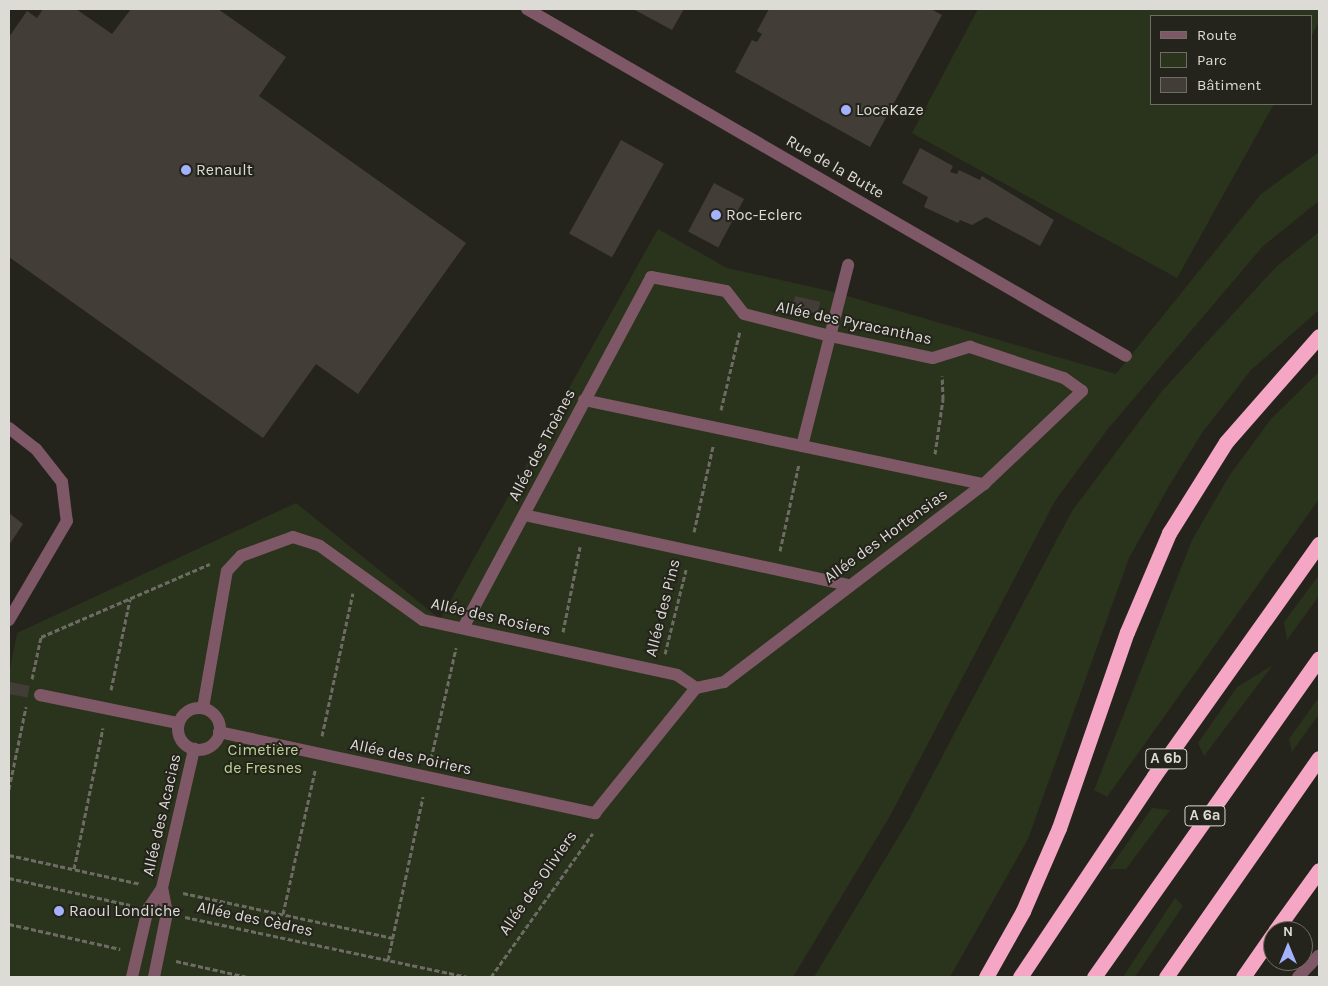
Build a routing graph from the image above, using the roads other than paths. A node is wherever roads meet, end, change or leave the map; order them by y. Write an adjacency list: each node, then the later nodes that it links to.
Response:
1 (527, 9): 6 (street, Rue de la Butte)
2 (848, 265): 4 (street)
3 (651, 277): 4 (street, Allée des Pyracanthas); 8 (street, Allée des Troènes)
4 (830, 336): 7 (street, Allée des Pyracanthas); 10 (street)
5 (1319, 336): 32 (highway)
6 (1126, 356)
7 (1082, 391): 11 (street, Allée des Hortensias)
8 (584, 400): 10 (street); 12 (street, Allée des Troènes)
9 (9, 428): 15 (street)
10 (802, 446): 11 (street)
11 (984, 484): 14 (street, Allée des Hortensias)
12 (524, 515): 14 (street); 16 (street, Allée des Troènes)
13 (1319, 544): 33 (highway, A 6b)
14 (847, 585): 18 (street, Allée des Hortensias)
15 (9, 620)
16 (463, 628): 18 (street, Allée des Rosiers); 20 (street, Allée des Rosiers)
17 (1319, 658): 34 (highway, A 6a)
18 (696, 688): 22 (street, Allée des Poiriers)
19 (40, 695): 21 (street)
20 (204, 708): 21 (street); 22 (street)
21 (178, 723): 23 (street)
22 (219, 732): 23 (street)
23 (194, 749): 26 (street, Allée des Acacias)
24 (1319, 758): 35 (highway)
25 (1319, 870): 27 (highway)
26 (162, 888): 30 (street, Allée des Acacias); 31 (street, Allée des Acacias)
27 (1282, 921)
28 (1263, 948): 36 (highway)
29 (1319, 955): 37 (street)
30 (132, 977)
31 (154, 977)
32 (986, 977)
33 (1020, 977)
34 (1094, 977)
35 (1166, 977)
36 (1243, 977)
37 (1298, 977)

